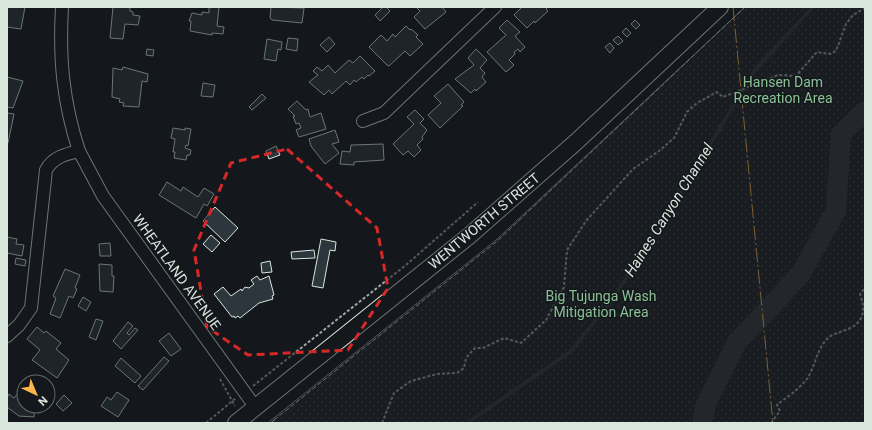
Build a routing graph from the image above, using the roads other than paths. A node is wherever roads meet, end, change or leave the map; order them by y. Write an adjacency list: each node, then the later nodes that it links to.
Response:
1 (62, 7): 5 (street, WHEATLAND AVENUE)
2 (495, 7): 4 (street)
3 (720, 7): 7 (main road, WENTWORTH STREET)
4 (363, 121)
5 (79, 151): 6 (street); 7 (street, WHEATLAND AVENUE)
6 (7, 336)
7 (256, 408): 8 (main road, WENTWORTH STREET)
8 (236, 423)

